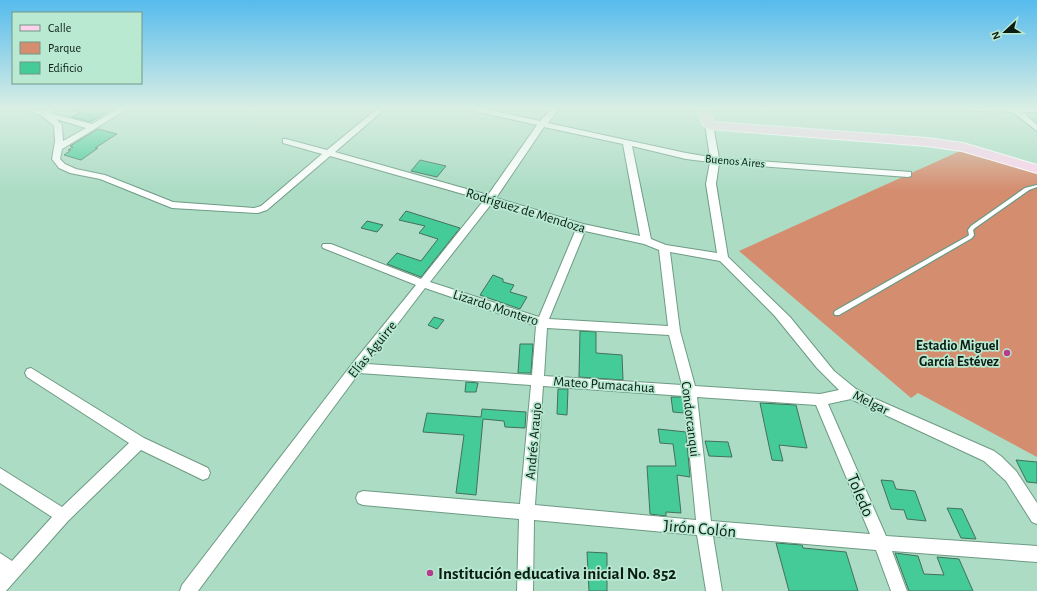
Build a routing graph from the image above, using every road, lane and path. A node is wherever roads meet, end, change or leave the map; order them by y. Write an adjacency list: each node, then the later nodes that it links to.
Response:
1 (60, 136): 10 (street)
2 (78, 136): 10 (street)
3 (351, 136): 11 (street)
4 (534, 136): 16 (street, Elías Aguirre)
5 (594, 136): 9 (street, Buenos Aires)
6 (711, 136): 12 (street)
7 (841, 136): 13 (main road)
8 (286, 141): 11 (street, Rodríguez de Mendoza)
9 (627, 143): 12 (street, Buenos Aires); 18 (street)
10 (58, 148): 11 (street)
11 (331, 153): 16 (street, Rodríguez de Mendoza)
12 (715, 160): 14 (street, Buenos Aires); 21 (street)
13 (1037, 169)
14 (908, 174)
15 (1037, 186): 23 (lane)
16 (490, 199): 17 (street, Rodríguez de Mendoza); 22 (street, Elías Aguirre)
17 (582, 227): 18 (street, Rodríguez de Mendoza); 24 (street, Andrés Araujo)
18 (646, 241): 20 (street, Rodríguez de Mendoza)
19 (327, 246): 22 (street, Lizardo Montero)
20 (664, 248): 21 (street, Rodríguez de Mendoza); 25 (street, Condorcanqui)
21 (723, 258): 30 (street, Melgar)
22 (424, 284): 24 (street, Lizardo Montero); 26 (street, Elías Aguirre)
23 (837, 313)
24 (542, 323): 25 (street, Lizardo Montero); 28 (street, Andrés Araujo)
25 (674, 331): 29 (street, Condorcanqui)
26 (356, 368): 28 (street, Mateo Pumacahua); 44 (street, Elías Aguirre)
27 (31, 372): 32 (street)
28 (539, 380): 29 (street, Mateo Pumacahua); 36 (street, Andrés Araujo)
29 (690, 390): 31 (street, Mateo Pumacahua); 39 (street, Condorcanqui)
30 (851, 394): 31 (street, Mateo Pumacahua); 38 (street, Melgar)
31 (820, 400): 40 (street, Toledo)
32 (140, 442): 33 (street); 37 (street)
33 (203, 473)
34 (0, 475): 37 (street)
35 (363, 498): 36 (street, Jirón Colón)
36 (527, 511): 39 (street, Jirón Colón); 45 (street, Andrés Araujo)
37 (63, 516): 42 (street)
38 (1037, 517)
39 (704, 528): 40 (street, Jirón Colón); 46 (street, Condorcanqui)
40 (882, 544): 41 (street, Jirón Colón); 47 (street, Toledo)
41 (1037, 554)
42 (6, 566): 43 (street)
43 (0, 585)
44 (188, 591)
45 (524, 591)
46 (714, 591)
47 (899, 591)

